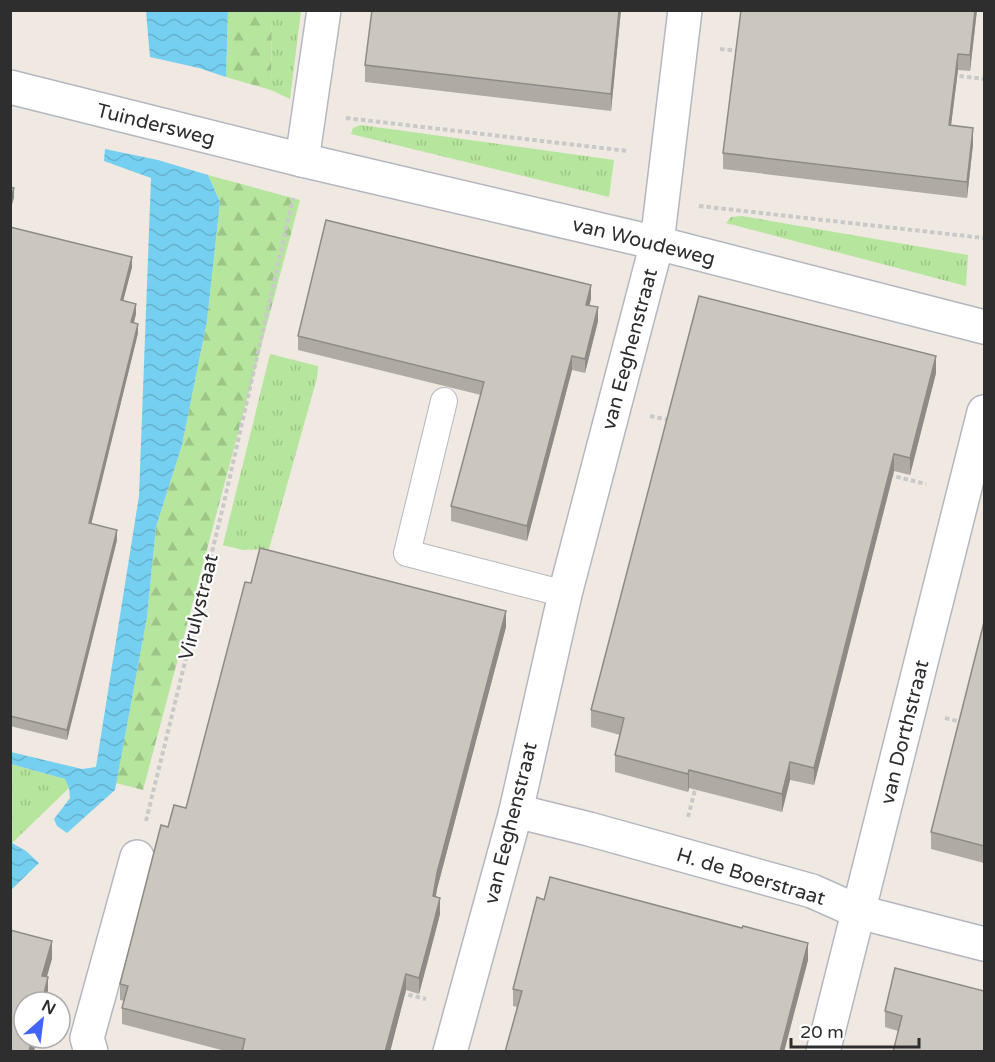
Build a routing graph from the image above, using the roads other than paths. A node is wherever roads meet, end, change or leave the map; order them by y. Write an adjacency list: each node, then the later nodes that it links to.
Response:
1 (324, 10): 4 (street)
2 (686, 10): 5 (street, van Eeghenstraat)
3 (10, 87): 4 (street, Tuindersweg)
4 (302, 160): 5 (street, van Woudeweg)
5 (657, 243): 6 (street, van Woudeweg); 9 (street, van Eeghenstraat)
6 (984, 327)
7 (444, 401): 9 (lane)
8 (984, 412): 12 (street, van Dorthstraat)
9 (565, 594): 10 (street, van Eeghenstraat)
10 (516, 811): 12 (street, H. de Boerstraat); 15 (street, van Eeghenstraat)
11 (137, 857): 14 (street)
12 (859, 912): 13 (street, H. de Boerstraat); 16 (street, van Dorthstraat)
13 (984, 944)
14 (91, 1052)
15 (450, 1052)
16 (823, 1052)

